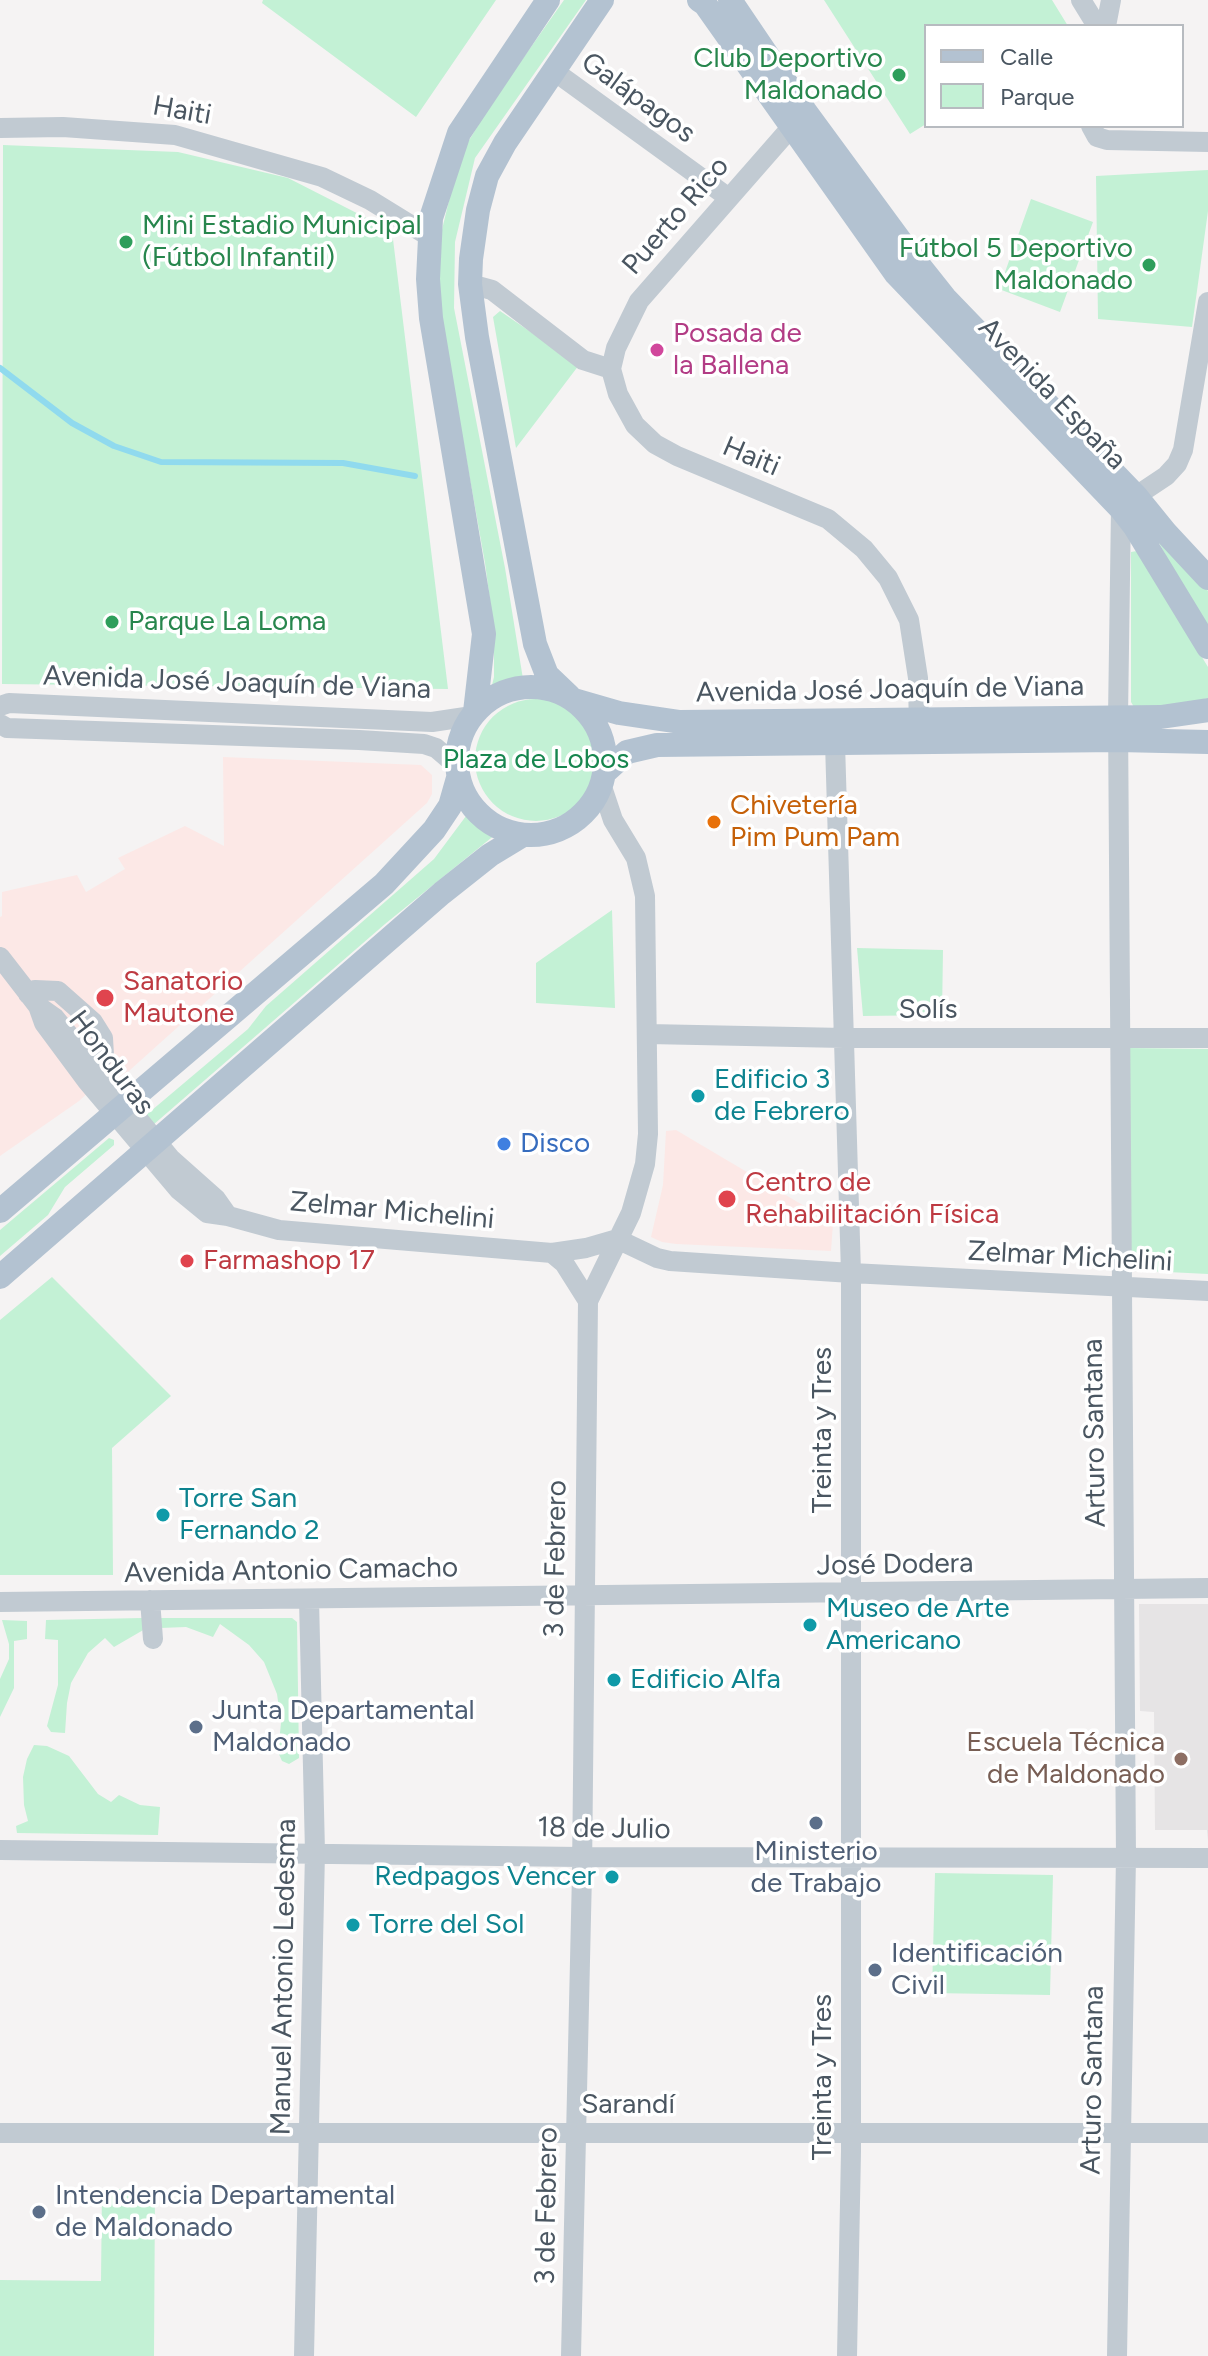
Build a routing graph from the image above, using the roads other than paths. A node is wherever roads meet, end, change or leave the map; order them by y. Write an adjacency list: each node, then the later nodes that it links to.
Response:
1 (548, 0): 15 (main road)
2 (602, 0): 9 (main road)
3 (699, 0): 10 (main road, Avenida España)
4 (730, 0): 10 (main road, Avenida España)
5 (1081, 0): 7 (street)
6 (1111, 0): 8 (street)
7 (1096, 24)
8 (1106, 24)
9 (554, 71): 14 (street, Galápagos); 16 (main road)
10 (798, 119): 14 (street, Puerto Rico); 20 (main road, Avenida España)
11 (0, 128): 15 (street, Haiti)
12 (1092, 128): 13 (street)
13 (1208, 142)
14 (729, 198): 18 (street, Puerto Rico)
15 (430, 237): 27 (main road)
16 (470, 284): 18 (street); 23 (main road)
17 (1208, 302): 19 (street)
18 (611, 369): 30 (street, Haiti)
19 (1198, 414): 20 (street)
20 (1129, 503): 21 (main road, Avenida España); 22 (main road, Avenida España); 29 (street, Arturo Santana)
21 (1208, 578)
22 (1208, 647)
23 (571, 698): 27 (main road); 30 (main road, Avenida José Joaquín de Viana); 35 (main road)
24 (0, 706): 26 (street, Avenida José Joaquín de Viana)
25 (1208, 710): 29 (main road, Avenida José Joaquín de Viana)
26 (234, 713): 27 (street, Avenida José Joaquín de Viana); 31 (street)
27 (473, 714): 34 (main road)
28 (0, 724): 31 (street, Avenida José Joaquín de Viana)
29 (1118, 729): 30 (main road, Avenida José Joaquín de Viana); 32 (main road, Avenida José Joaquín de Viana); 40 (street, Arturo Santana)
30 (919, 731): 33 (main road, Avenida José Joaquín de Viana)
31 (233, 735): 34 (street, Avenida José Joaquín de Viana)
32 (1208, 742)
33 (835, 743): 35 (main road, Avenida José Joaquín de Viana); 41 (street, Treinta y Tres)
34 (458, 772): 36 (main road); 43 (main road)
35 (603, 778): 36 (main road); 39 (street, 3 de Febrero)
36 (523, 835): 44 (main road)
37 (0, 957): 38 (street, Honduras)
38 (33, 1000): 43 (street, Honduras); 43 (street, Honduras)
39 (648, 1034): 41 (street, Solís); 46 (street, 3 de Febrero)
40 (1120, 1037): 41 (street, Solís); 42 (street, Solís); 50 (street, Arturo Santana)
41 (844, 1038): 48 (street, Treinta y Tres)
42 (1208, 1038)
43 (120, 1110): 44 (street, Honduras); 45 (main road)
44 (151, 1147): 47 (street, Zelmar Michelini); 49 (main road)
45 (0, 1211)
46 (617, 1239): 47 (street, Zelmar Michelini); 48 (street, Zelmar Michelini); 52 (street, 3 de Febrero)
47 (552, 1253): 52 (street)
48 (851, 1273): 50 (street, Zelmar Michelini); 55 (street, Treinta y Tres)
49 (0, 1277)
50 (1122, 1288): 51 (street, Zelmar Michelini); 54 (street, Arturo Santana)
51 (1208, 1291)
52 (588, 1301): 56 (street, 3 de Febrero)
53 (1208, 1588): 54 (street, José Dodera)
54 (1125, 1590): 55 (street, José Dodera); 64 (street, Arturo Santana)
55 (851, 1593): 56 (street, José Dodera); 65 (street, Treinta y Tres)
56 (583, 1596): 57 (street, Avenida Antonio Camacho); 63 (street, 3 de Febrero)
57 (309, 1599): 58 (street, Avenida Antonio Camacho); 62 (street, Manuel Antonio Ledesma)
58 (150, 1600): 59 (street, Avenida Antonio Camacho); 60 (street)
59 (0, 1602)
60 (153, 1639)
61 (0, 1850): 62 (street, 18 de Julio)
62 (315, 1852): 63 (street, 18 de Julio); 71 (street, Manuel Antonio Ledesma)
63 (581, 1857): 65 (street, 18 de Julio); 69 (street, 3 de Febrero)
64 (1126, 1857): 65 (street, 18 de Julio); 66 (street, 18 de Julio); 67 (street, Arturo Santana)
65 (852, 1858): 72 (street, Treinta y Tres)
66 (1208, 1858)
67 (1120, 2132): 70 (street, Sarandí); 72 (street, Sarandí); 76 (street, Arturo Santana)
68 (0, 2133): 71 (street, Sarandí)
69 (577, 2133): 71 (street, Sarandí); 72 (street, Sarandí); 74 (street, 3 de Febrero)
70 (1208, 2133)
71 (310, 2134): 73 (street, Manuel Antonio Ledesma)
72 (851, 2135): 75 (street, Treinta y Tres)
73 (304, 2356)
74 (571, 2356)
75 (847, 2356)
76 (1117, 2356)

